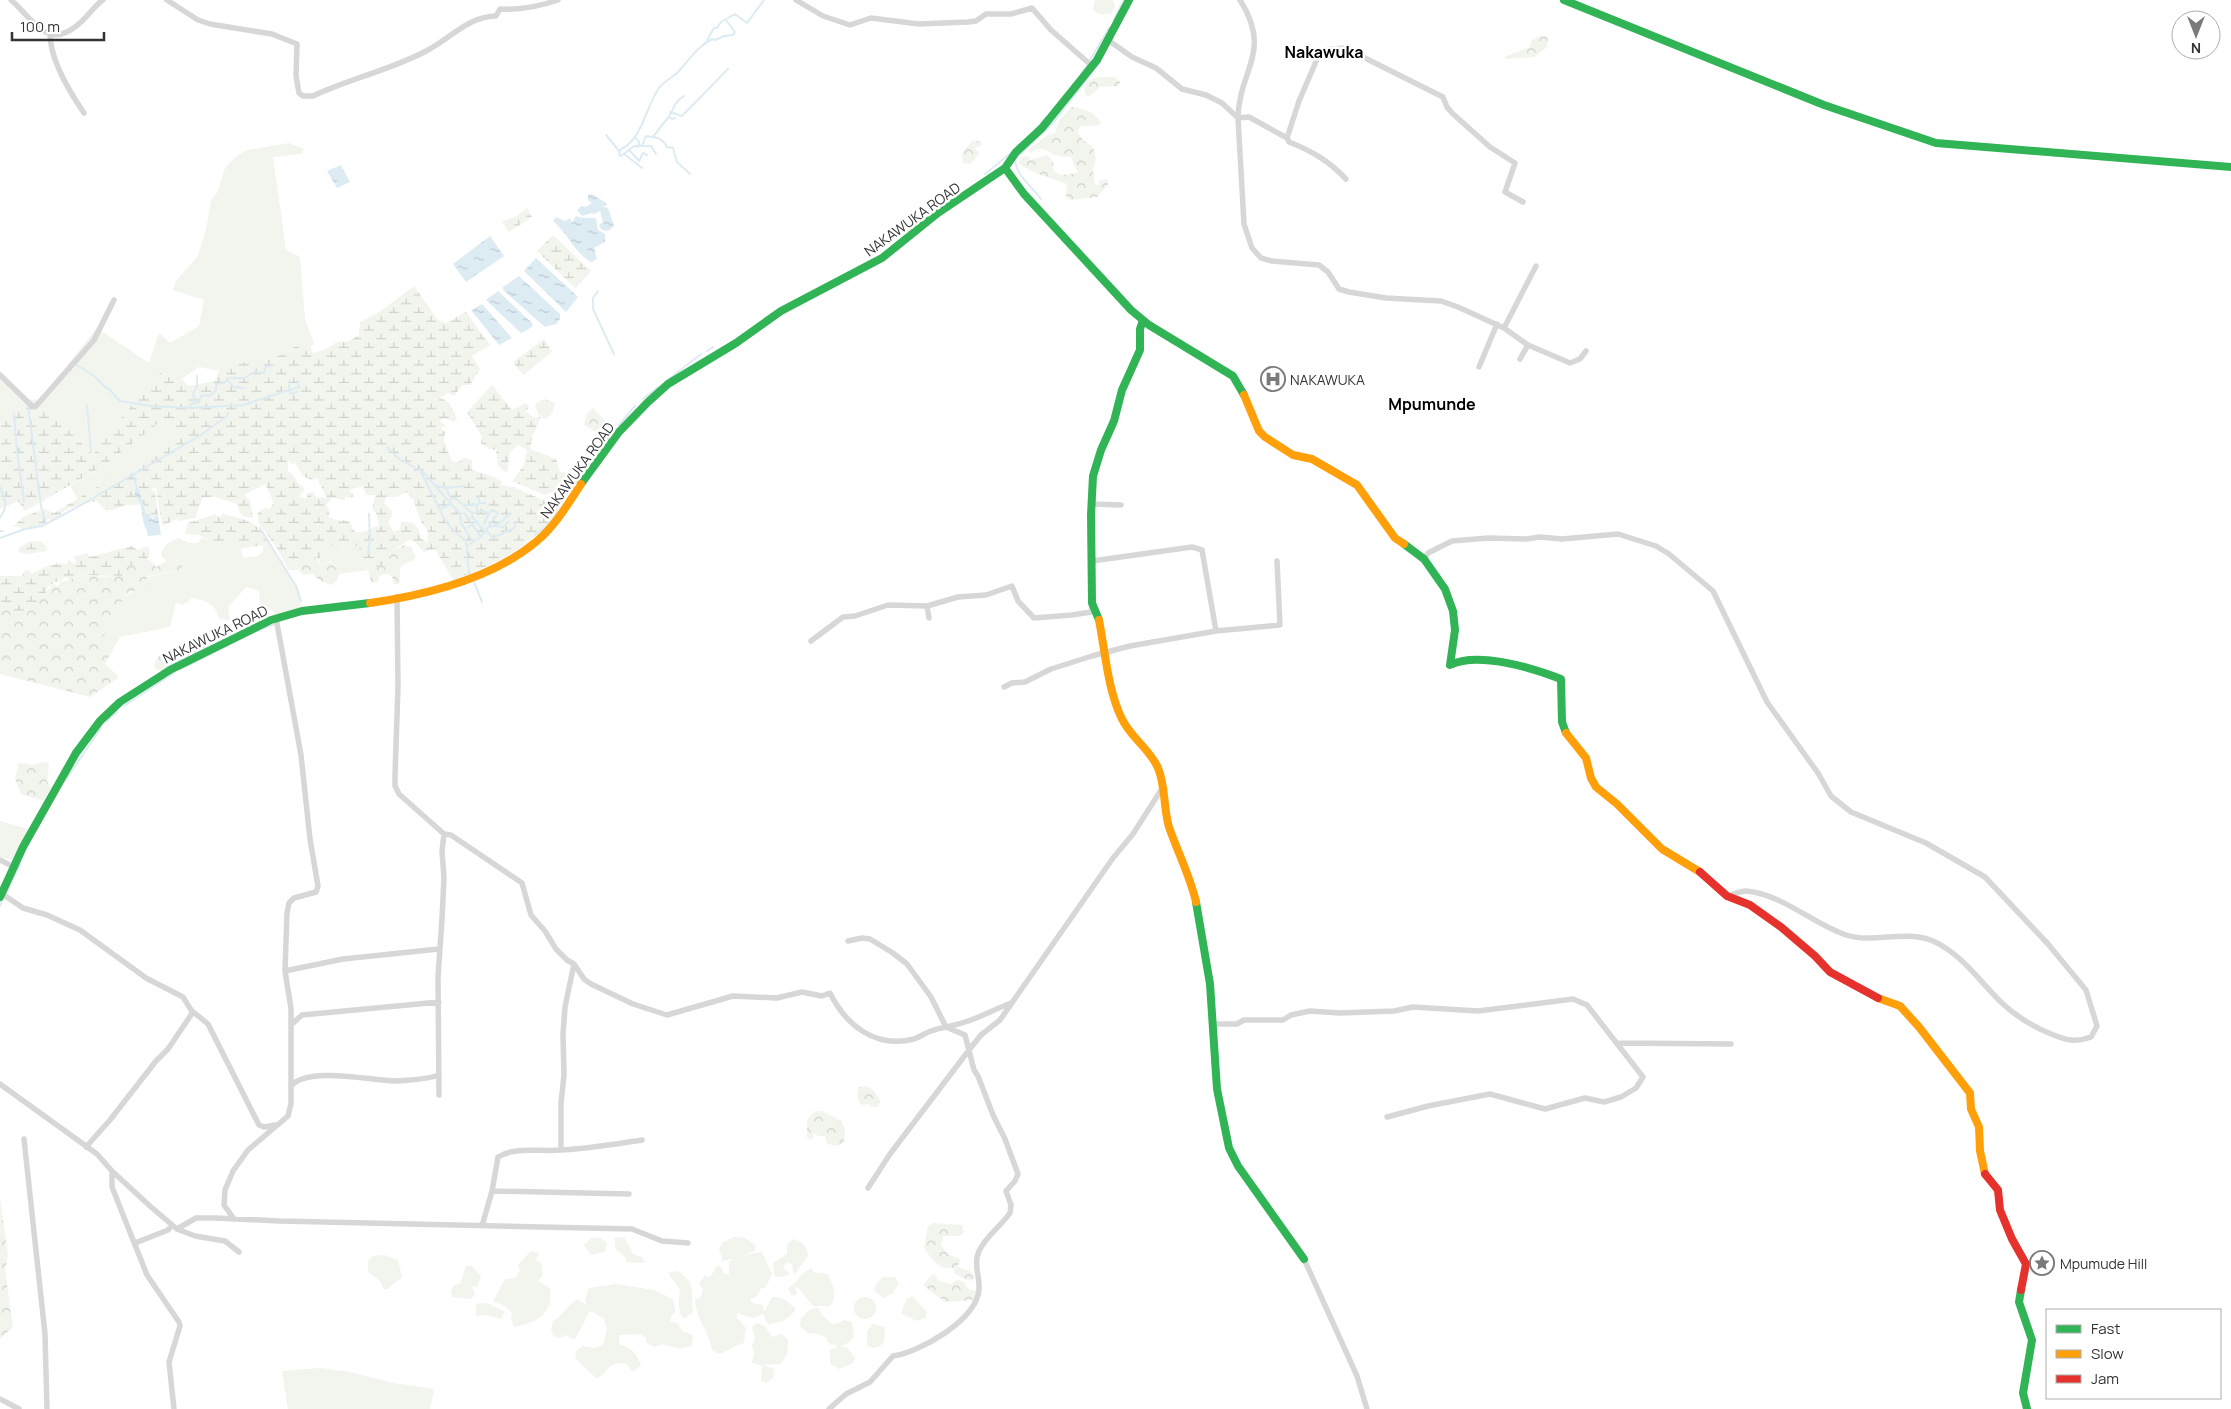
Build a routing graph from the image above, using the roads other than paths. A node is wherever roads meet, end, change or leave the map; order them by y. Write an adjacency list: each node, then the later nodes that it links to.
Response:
1 (11, 0): 9 (street)
2 (103, 0): 9 (street)
3 (167, 0): 4 (street)
4 (558, 0)
5 (796, 0): 11 (street)
6 (1129, 0): 10 (street, NAKAWUKA ROAD)
7 (1240, 0): 13 (street)
8 (1564, 0): 15 (street)
9 (50, 34): 12 (street)
10 (1108, 40): 11 (street, NAKAWUKA ROAD); 13 (street)
11 (1092, 66): 16 (street, NAKAWUKA ROAD)
12 (84, 113)
13 (1238, 118): 14 (street); 22 (street)
14 (1287, 138): 17 (street); 18 (street)
15 (2231, 167)
16 (1004, 168): 21 (street); 34 (street, NAKAWUKA ROAD)
17 (1346, 179)
18 (1523, 202)
19 (1536, 266): 23 (street)
20 (114, 300): 28 (street)
21 (1143, 320): 29 (street); 31 (street)
22 (1497, 324): 23 (street); 27 (street)
23 (1504, 328): 24 (street)
24 (1528, 345): 25 (street); 26 (street)
25 (1586, 351)
26 (1520, 359)
27 (1479, 367)
28 (0, 375)
29 (1091, 504): 30 (street); 32 (street)
30 (1121, 505)
31 (1424, 559): 48 (street); 48 (street)
32 (1092, 561): 35 (street); 39 (street)
33 (1277, 561): 39 (street)
34 (397, 598): 37 (street, NAKAWUKA ROAD); 44 (street)
35 (1092, 603): 36 (street); 41 (street)
36 (927, 606): 38 (street); 40 (street)
37 (276, 618): 46 (street, NAKAWUKA ROAD); 52 (street)
38 (929, 618)
39 (1216, 631): 41 (street)
40 (811, 641)
41 (1104, 653): 42 (street); 43 (street)
42 (1004, 687)
43 (1164, 786): 54 (street); 59 (street)
44 (444, 834): 50 (street); 51 (street)
45 (0, 860): 46 (street)
46 (14, 867): 47 (street, NAKAWUKA ROAD)
47 (1, 895): 56 (street)
48 (1727, 896): 95 (street)
49 (848, 941): 60 (street)
50 (439, 949): 52 (street); 53 (street)
51 (574, 964): 60 (street); 75 (street)
52 (285, 971): 55 (street)
53 (439, 1002): 57 (street); 65 (street)
54 (1011, 1004): 60 (street); 63 (street)
55 (291, 1008): 57 (street); 58 (street)
56 (193, 1012): 71 (street); 74 (street)
57 (302, 1016): 58 (street)
58 (292, 1024): 64 (street)
59 (1213, 1024): 61 (street); 88 (street)
60 (946, 1027): 63 (street)
61 (1617, 1043): 62 (street); 70 (street)
62 (1731, 1044)
63 (969, 1050): 77 (street); 93 (street)
64 (292, 1073): 66 (street); 68 (street)
65 (439, 1075): 66 (street); 69 (street)
66 (300, 1078): 68 (street)
67 (0, 1084): 74 (street)
68 (292, 1086): 71 (street)
69 (439, 1096)
70 (1387, 1117)
71 (277, 1125): 80 (street)
72 (24, 1139): 91 (street)
73 (642, 1140): 75 (street)
74 (86, 1147): 76 (street)
75 (561, 1150): 78 (street)
76 (112, 1171): 84 (street); 85 (street)
77 (868, 1188)
78 (492, 1191): 79 (street); 83 (street)
79 (629, 1194)
80 (226, 1208): 81 (street); 82 (street)
81 (219, 1218): 82 (street); 84 (street)
82 (234, 1219): 83 (street)
83 (482, 1226): 86 (street)
84 (175, 1227): 85 (street); 87 (street)
85 (135, 1243): 92 (street)
86 (688, 1243)
87 (239, 1252)
88 (1304, 1259): 94 (street)
89 (0, 1399): 90 (street)
90 (19, 1409)
91 (47, 1409)
92 (174, 1409)
93 (829, 1409)
94 (1368, 1409)
95 (2027, 1409)

